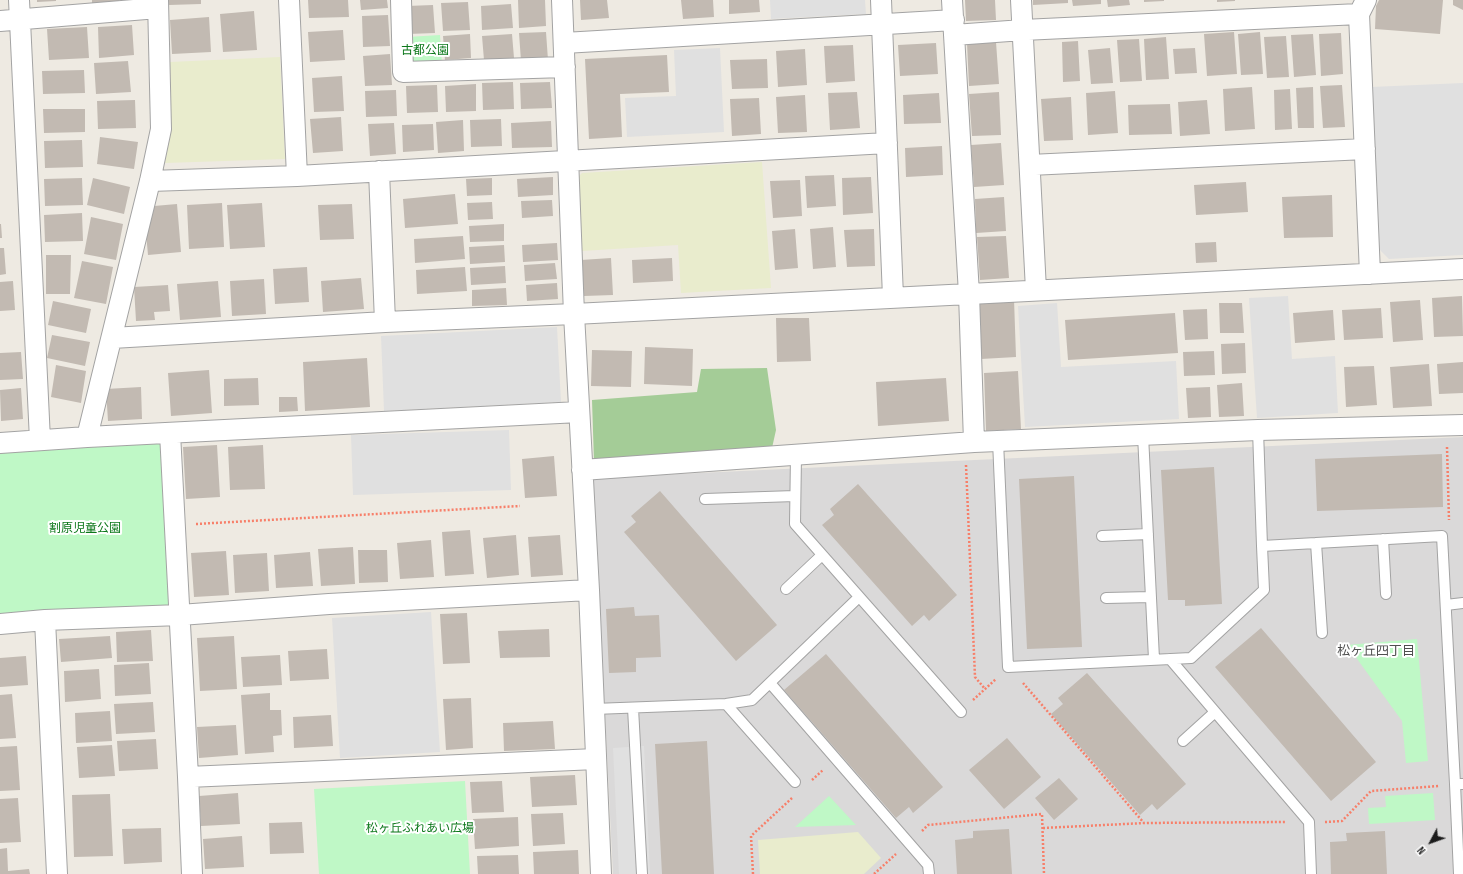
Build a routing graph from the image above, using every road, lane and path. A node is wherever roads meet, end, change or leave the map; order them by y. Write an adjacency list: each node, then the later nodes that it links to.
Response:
1 (19, 0): 10 (street)
2 (289, 0): 22 (street)
3 (401, 0): 16 (street)
4 (562, 0): 15 (street)
5 (881, 0): 12 (street)
6 (952, 0): 13 (street)
7 (1021, 0): 14 (street)
8 (158, 4): 10 (street); 23 (street)
9 (1362, 7): 14 (street); 18 (street)
10 (20, 20): 11 (street); 38 (street)
11 (0, 21)
12 (882, 24): 13 (street); 15 (street); 17 (street)
13 (954, 27): 14 (street); 27 (street)
14 (1023, 30): 20 (street)
15 (564, 43): 16 (street)
16 (565, 66): 19 (street)
17 (887, 143): 19 (street); 28 (street)
18 (1365, 149): 20 (street); 25 (street)
19 (568, 161): 21 (street); 29 (street)
20 (1030, 165): 26 (street)
21 (379, 171): 22 (street); 30 (street)
22 (297, 176): 23 (street)
23 (150, 181): 31 (street)
24 (1463, 269): 25 (street)
25 (1370, 274): 26 (street)
26 (1036, 290): 27 (street)
27 (968, 294): 28 (street); 40 (street)
28 (893, 297): 29 (street)
29 (574, 314): 30 (street); 32 (street)
30 (385, 322): 31 (street)
31 (112, 338): 37 (street)
32 (579, 412): 35 (street); 43 (street)
33 (1454, 425): 34 (street); 50 (path)
34 (1258, 430): 36 (street); 53 (lane)
35 (170, 433): 37 (street); 47 (street)
36 (1143, 435): 39 (street); 48 (lane)
37 (87, 437): 38 (street)
38 (40, 440): 41 (street)
39 (998, 441): 40 (street); 69 (lane)
40 (969, 442): 42 (street); 71 (path)
41 (0, 443)
42 (796, 455): 43 (street); 44 (lane)
43 (582, 470): 56 (street)
44 (795, 496): 45 (lane); 54 (lane)
45 (705, 499)
46 (520, 506): 47 (path)
47 (175, 525): 63 (street)
48 (1148, 534): 49 (lane); 59 (lane)
49 (1102, 536)
50 (1442, 536): 51 (lane); 62 (lane)
51 (1383, 539): 52 (lane); 57 (lane)
52 (1316, 542): 53 (lane); 66 (lane)
53 (1262, 546): 68 (lane)
54 (822, 555): 55 (lane); 58 (lane)
55 (786, 589)
56 (589, 590): 63 (street); 74 (street)
57 (1386, 594)
58 (859, 597): 70 (lane); 75 (lane)
59 (1151, 597): 60 (lane); 67 (lane)
60 (1106, 598)
61 (1463, 603): 62 (lane)
62 (1446, 605): 83 (lane)
63 (180, 615): 64 (street); 80 (street)
64 (45, 620): 65 (street); 89 (street)
65 (0, 624)
66 (1322, 633)
67 (1154, 659): 68 (lane); 69 (lane)
68 (1170, 659): 76 (lane)
69 (1008, 667): 71 (path); 86 (path)
70 (770, 682): 72 (lane); 78 (lane)
71 (985, 688): 75 (path)
72 (726, 704): 73 (lane); 81 (lane)
73 (633, 708): 74 (lane); 92 (lane)
74 (594, 709): 79 (street)
75 (960, 712)
76 (1215, 712): 77 (lane); 85 (lane)
77 (1183, 741)
78 (835, 758): 82 (path); 88 (lane)
79 (596, 759): 80 (street); 91 (street)
80 (188, 777): 90 (street)
81 (795, 782)
82 (807, 784)
83 (1459, 784): 85 (path); 98 (lane)
84 (796, 794): 93 (path)
85 (1309, 822): 86 (path); 97 (lane)
86 (1145, 823): 87 (path)
87 (1042, 828): 88 (path); 96 (path)
88 (908, 842): 94 (path); 95 (lane)
89 (57, 874)
90 (192, 874)
91 (601, 874)
92 (642, 874)
93 (753, 874)
94 (874, 874)
95 (929, 874)
96 (1044, 874)
97 (1311, 874)
98 (1459, 874)

